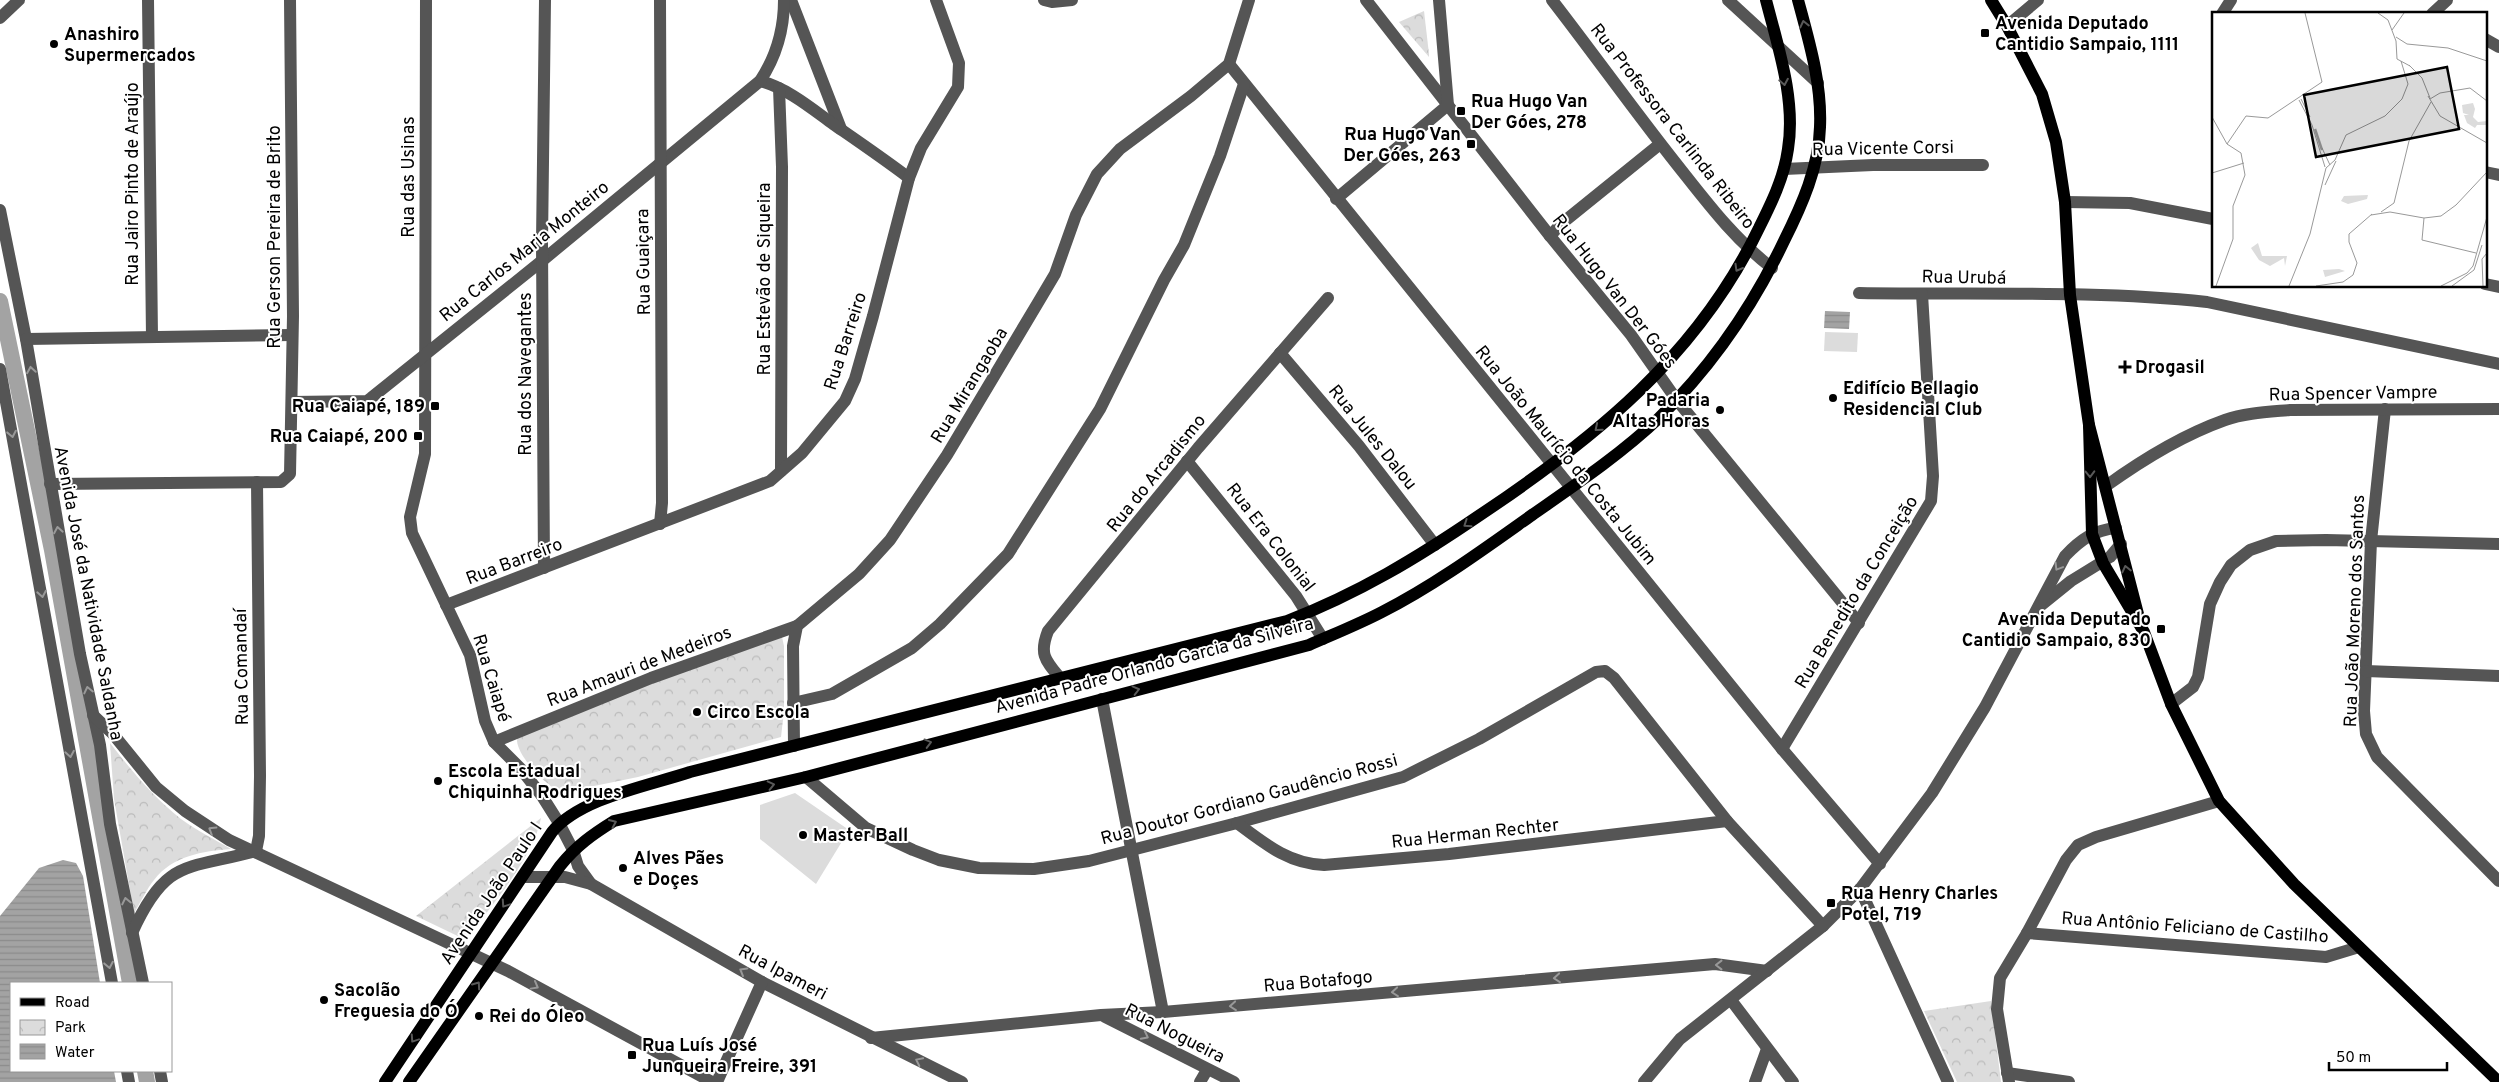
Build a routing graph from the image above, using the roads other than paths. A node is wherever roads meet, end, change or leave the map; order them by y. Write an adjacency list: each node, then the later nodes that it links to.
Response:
1 (19, 0): 25 (street)
2 (148, 0): 60 (street, Rua Jairo Pinto de Araújo)
3 (290, 0): 59 (street, Rua Gerson Pereira de Brito)
4 (426, 0): 62 (street, Rua das Usinas)
5 (545, 0): 51 (street, Rua dos Navegantes)
6 (660, 0): 38 (street, Rua Guaiçara)
7 (784, 0): 31 (street, Rua Carlos Maria Monteiro)
8 (791, 0): 36 (street)
9 (936, 0): 44 (street, Rua Barreiro)
10 (1044, 0): 11 (street)
11 (1072, 0)
12 (1249, 0): 30 (street)
13 (1366, 0): 35 (street, Rua Hugo Van Der Góes)
14 (1439, 0): 35 (street)
15 (1552, 0): 37 (street, Rua Professora Carlinda Ribeiro)
16 (1728, 0): 28 (street)
17 (1766, 0): 28 (main road, Avenida Padre Orlando Garcia da Silveira)
18 (1798, 0): 32 (main road, Avenida Padre Orlando Garcia da Silveira, one-way to 18)
19 (1991, 0): 26 (main road)
20 (2038, 0): 26 (street)
21 (2231, 0): 24 (street)
22 (2447, 0): 23 (street)
23 (2435, 10)
24 (2223, 12)
25 (0, 18)
26 (2008, 26): 46 (main road)
27 (2486, 40): 29 (street)
28 (1778, 44): 32 (street); 41 (main road, Avenida Padre Orlando Garcia da Silveira, one-way to 41)
29 (2499, 47)
30 (1229, 64): 33 (street, Rua João Maurício da Costa Jubim); 92 (street, Rua Mirangaoba)
31 (760, 81): 34 (street); 38 (street, Rua Carlos Maria Monteiro)
32 (1818, 83): 40 (main road, Avenida Padre Orlando Garcia da Silveira)
33 (1244, 84): 45 (street, Rua João Maurício da Costa Jubim); 99 (street)
34 (779, 88): 36 (street); 74 (street, Rua Estevão de Siqueira)
35 (1448, 105): 45 (street); 49 (street, Rua Hugo Van Der Góes)
36 (841, 129): 44 (street)
37 (1660, 144): 49 (street); 50 (street, Rua Professora Carlinda Ribeiro)
38 (660, 165): 51 (street, Rua Carlos Maria Monteiro); 79 (street, Rua Guaiçara)
39 (1983, 165): 40 (street, Rua Vicente Corsi)
40 (1814, 166): 41 (street, Rua Vicente Corsi); 52 (main road, Avenida Padre Orlando Garcia da Silveira)
41 (1784, 168): 50 (main road, Avenida Padre Orlando Garcia da Silveira)
42 (2486, 172): 43 (street)
43 (2499, 175)
44 (909, 178): 74 (street, Rua Barreiro)
45 (1336, 199): 73 (street, Rua João Maurício da Costa Jubim)
46 (2065, 202): 48 (street); 57 (main road)
47 (0, 210): 61 (street, Avenida José da Natividade Saldanha)
48 (2212, 219)
49 (1550, 236): 66 (street, Rua Hugo Van Der Góes)
50 (1748, 250): 52 (street); 66 (main road, Avenida Padre Orlando Garcia da Silveira, one-way to 66)
51 (543, 260): 62 (street, Rua Carlos Maria Monteiro); 87 (street, Rua dos Navegantes)
52 (1772, 268): 67 (main road, Avenida Padre Orlando Garcia da Silveira)
53 (2486, 284): 54 (street)
54 (2499, 287)
55 (1858, 293): 56 (street, Rua Urubá)
56 (1922, 294): 57 (street, Rua Urubá); 91 (street, Rua Benedito da Conceição)
57 (2070, 295): 64 (street, Rua Urubá); 71 (main road)
58 (1328, 298): 63 (street, Rua do Arcadismo)
59 (292, 335): 60 (street); 68 (street, Rua Gerson Pereira de Brito)
60 (152, 337): 61 (street)
61 (26, 338): 76 (street, Avenida José da Natividade Saldanha, one-way to 61)
62 (426, 353): 68 (street, Rua Carlos Maria Monteiro); 88 (street, Rua Caiapé)
63 (1280, 353): 72 (street, Rua do Arcadismo); 85 (street, Rua Jules Dalou)
64 (2499, 364)
65 (0, 369): 126 (street, one-way to 126)
66 (1658, 373): 67 (street, Rua Hugo Van Der Góes); 73 (main road, Avenida Padre Orlando Garcia da Silveira, one-way to 73)
67 (1676, 400): 78 (main road, Avenida Padre Orlando Garcia da Silveira); 91 (street, Rua Hugo Van Der Góes)
68 (292, 402): 75 (street, Rua Gerson Pereira de Brito)
69 (2385, 409): 70 (street, Rua Spencer Vampre); 77 (street, Rua Spencer Vampre); 82 (street, Rua João Moreno dos Santos)
70 (2499, 409)
71 (2089, 425): 77 (main road); 81 (main road, one-way to 81)
72 (1187, 461): 90 (street, Rua Era Colonial); 97 (street, Rua do Arcadismo)
73 (1552, 465): 78 (street, Rua João Maurício da Costa Jubim); 85 (main road, Avenida Padre Orlando Garcia da Silveira, one-way to 85)
74 (781, 471): 79 (street, Rua Barreiro)
75 (257, 482): 76 (street); 112 (street, Rua Comandaí)
76 (50, 484): 101 (street, Avenida José da Natividade Saldanha, one-way to 76)
77 (2106, 486): 80 (main road)
78 (1571, 488): 94 (main road, Avenida Padre Orlando Garcia da Silveira); 104 (street, Rua João Maurício da Costa Jubim)
79 (660, 524): 87 (street, Rua Barreiro)
80 (2116, 528): 81 (street); 83 (main road)
81 (2092, 534): 86 (main road); 89 (street, one-way to 89)
82 (2371, 541): 84 (street); 95 (street, Rua João Moreno dos Santos); 100 (street)
83 (2121, 544): 86 (street); 93 (main road, one-way to 83)
84 (2499, 544)
85 (1435, 545): 90 (main road, Avenida Padre Orlando Garcia da Silveira)
86 (2103, 563): 89 (street); 93 (main road)
87 (544, 568): 88 (street, Rua Barreiro)
88 (446, 605): 102 (street, Rua Caiapé)
89 (2036, 610): 113 (street)
90 (1307, 613): 94 (street, Rua Era Colonial); 97 (main road, Avenida Padre Orlando Garcia da Silveira)
91 (1859, 623): 104 (street, Rua Benedito da Conceição)
92 (797, 626): 99 (street); 102 (street, Rua Amauri de Medeiros)
93 (2142, 628): 100 (main road)
94 (1323, 639): 98 (main road, Avenida Padre Orlando Garcia da Silveira, one-way to 94)
95 (2366, 671): 96 (street); 116 (street, Rua João Moreno dos Santos)
96 (2499, 676)
97 (1060, 678): 103 (main road, Avenida Padre Orlando Garcia da Silveira)
98 (1102, 699): 105 (main road, Avenida Padre Orlando Garcia da Silveira, one-way to 98); 111 (street)
99 (792, 704): 103 (street)
100 (2172, 704): 106 (main road)
101 (93, 715): 112 (street, one-way to 101); 120 (street, Avenida José da Natividade Saldanha, one-way to 101)
102 (494, 742): 108 (street, Rua Caiapé)
103 (794, 746): 108 (main road, Avenida Padre Orlando Garcia da Silveira)
104 (1782, 749): 113 (street, Rua João Maurício da Costa Jubim)
105 (806, 777): 110 (main road, Avenida Padre Orlando Garcia da Silveira, one-way to 105); 111 (street, Rua Doutor Gordiano Gaudêncio Rossi)
106 (2220, 801): 121 (street); 122 (main road)
107 (1727, 820): 109 (street, Rua Herman Rechter); 109 (street, Rua Doutor Gordiano Gaudêncio Rossi); 119 (street, Rua Doutor Gordiano Gaudêncio Rossi)
108 (559, 823): 110 (street, Rua Caiapé); 114 (main road, Avenida João Paulo I)
109 (1237, 824): 111 (street, Rua Doutor Gordiano Gaudêncio Rossi)
110 (573, 850): 115 (main road); 117 (street, Rua Ipameri)
111 (1130, 850): 130 (street)
112 (256, 851): 120 (street); 123 (street)
113 (1880, 864): 118 (street)
114 (523, 877): 115 (street, Rua Ipameri); 123 (main road, Avenida João Paulo I, one-way to 123)
115 (551, 878): 117 (street, Rua Ipameri); 124 (main road)
116 (2499, 881)
117 (591, 884): 128 (street, Rua Ipameri, one-way to 117)
118 (1860, 889): 119 (street); 146 (street)
119 (1823, 926): 125 (street)
120 (132, 933): 127 (street, Avenida José da Natividade Saldanha)
121 (2027, 933): 122 (street, Rua Antônio Feliciano de Castilho); 135 (street)
122 (2359, 947): 148 (main road)
123 (471, 954): 124 (street); 136 (main road, Avenida João Paulo I, one-way to 136)
124 (491, 964): 137 (main road, one-way to 124); 138 (street, one-way to 138)
125 (1767, 971): 129 (street); 130 (street, Rua Botafogo, one-way to 130)
126 (112, 982)
127 (143, 982)
128 (762, 982): 132 (street, Rua Ipameri); 139 (street)
129 (1731, 1000): 133 (street); 143 (street)
130 (1163, 1012): 131 (street, Rua Botafogo)
131 (1101, 1016): 132 (street, Rua Botafogo); 134 (street, Rua Nogueira, one-way to 134)
132 (871, 1038): 140 (street, Rua Ipameri, one-way to 132)
133 (1766, 1049): 144 (street); 145 (street)
134 (1206, 1070): 141 (street); 142 (street, Rua Nogueira)
135 (2008, 1077): 147 (street)
136 (385, 1082)
137 (409, 1082)
138 (712, 1082)
139 (717, 1082)
140 (962, 1082)
141 (1200, 1082)
142 (1234, 1082)
143 (1644, 1082)
144 (1756, 1082)
145 (1794, 1082)
146 (1948, 1082)
147 (2069, 1082)
148 (2499, 1082)

